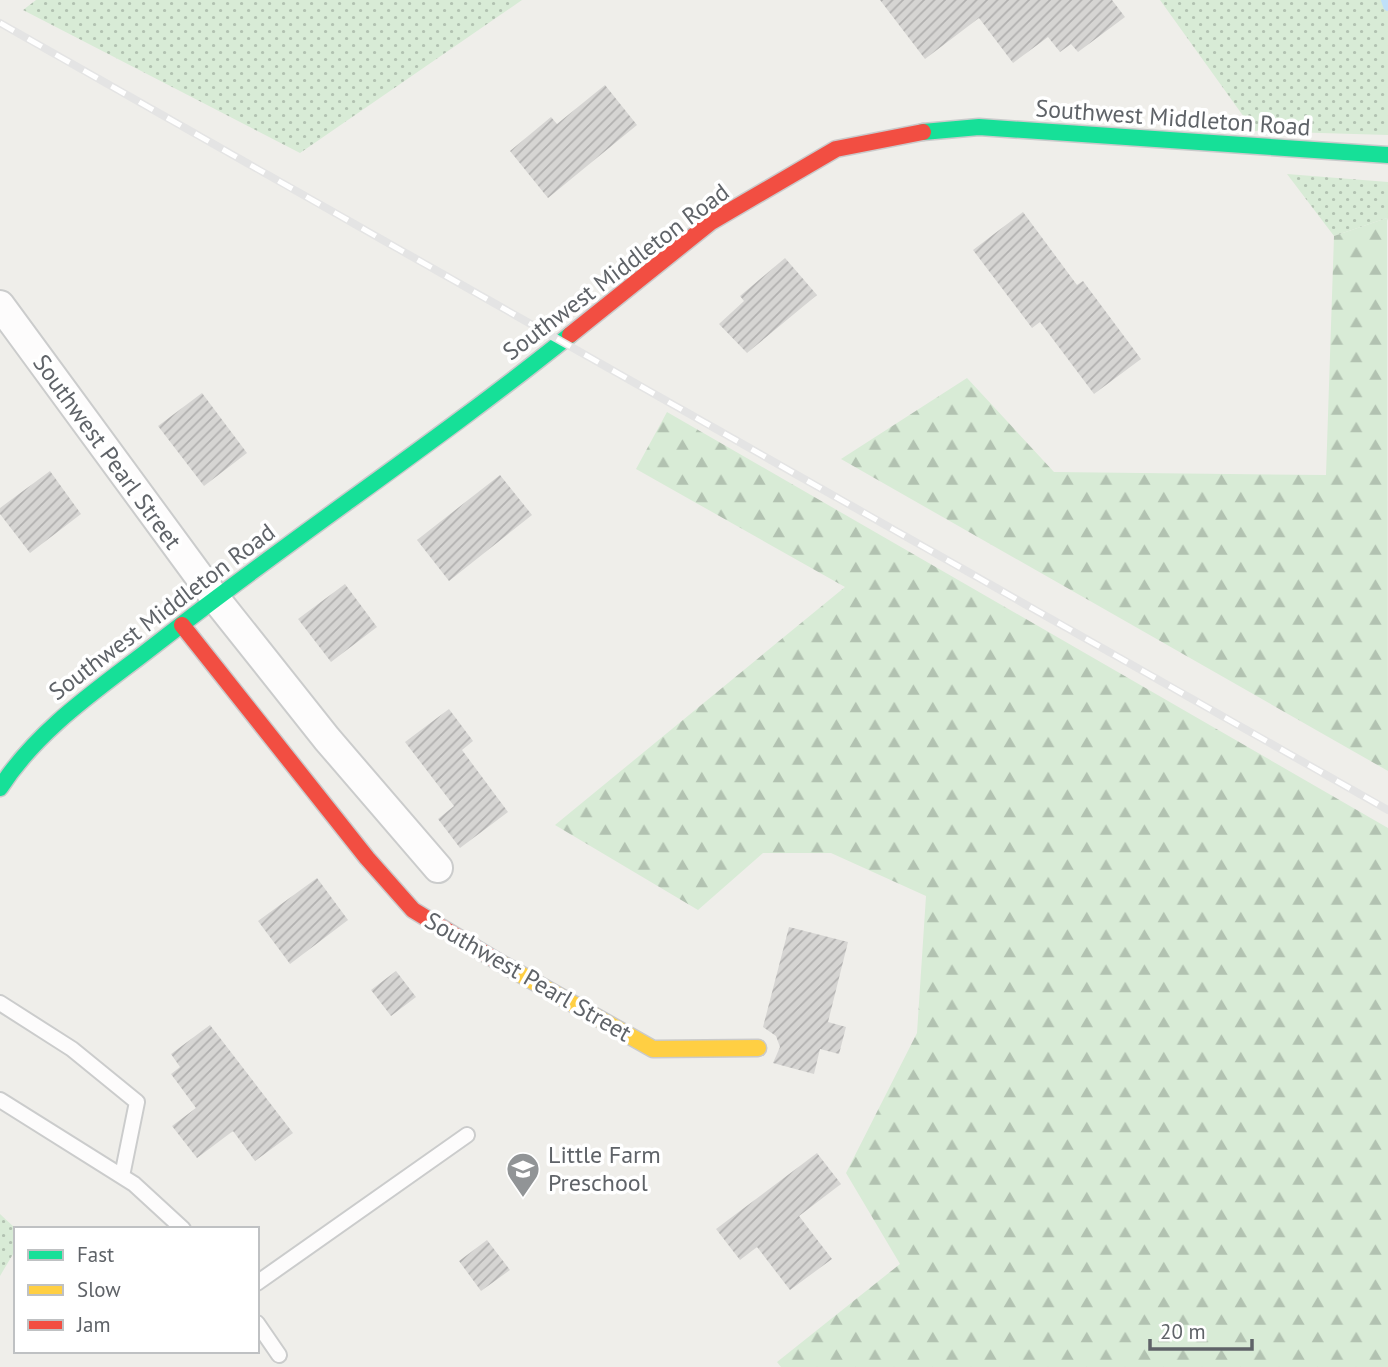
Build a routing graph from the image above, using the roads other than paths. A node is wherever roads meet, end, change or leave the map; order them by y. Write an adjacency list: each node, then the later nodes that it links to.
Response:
1 (1388, 155): 3 (street, Southwest Middleton Road)
2 (0, 306): 3 (street, Southwest Pearl Street)
3 (215, 598): 4 (street, Southwest Middleton Road); 6 (street, Southwest Pearl Street)
4 (182, 625): 5 (street, Southwest Middleton Road); 8 (street, Southwest Pearl Street)
5 (0, 788)
6 (438, 868)
7 (0, 1003): 11 (lane)
8 (758, 1048)
9 (0, 1100): 11 (lane)
10 (467, 1135): 13 (lane)
11 (121, 1176): 12 (lane)
12 (181, 1227)
13 (259, 1282)
14 (259, 1326): 15 (lane)
15 (279, 1355)

